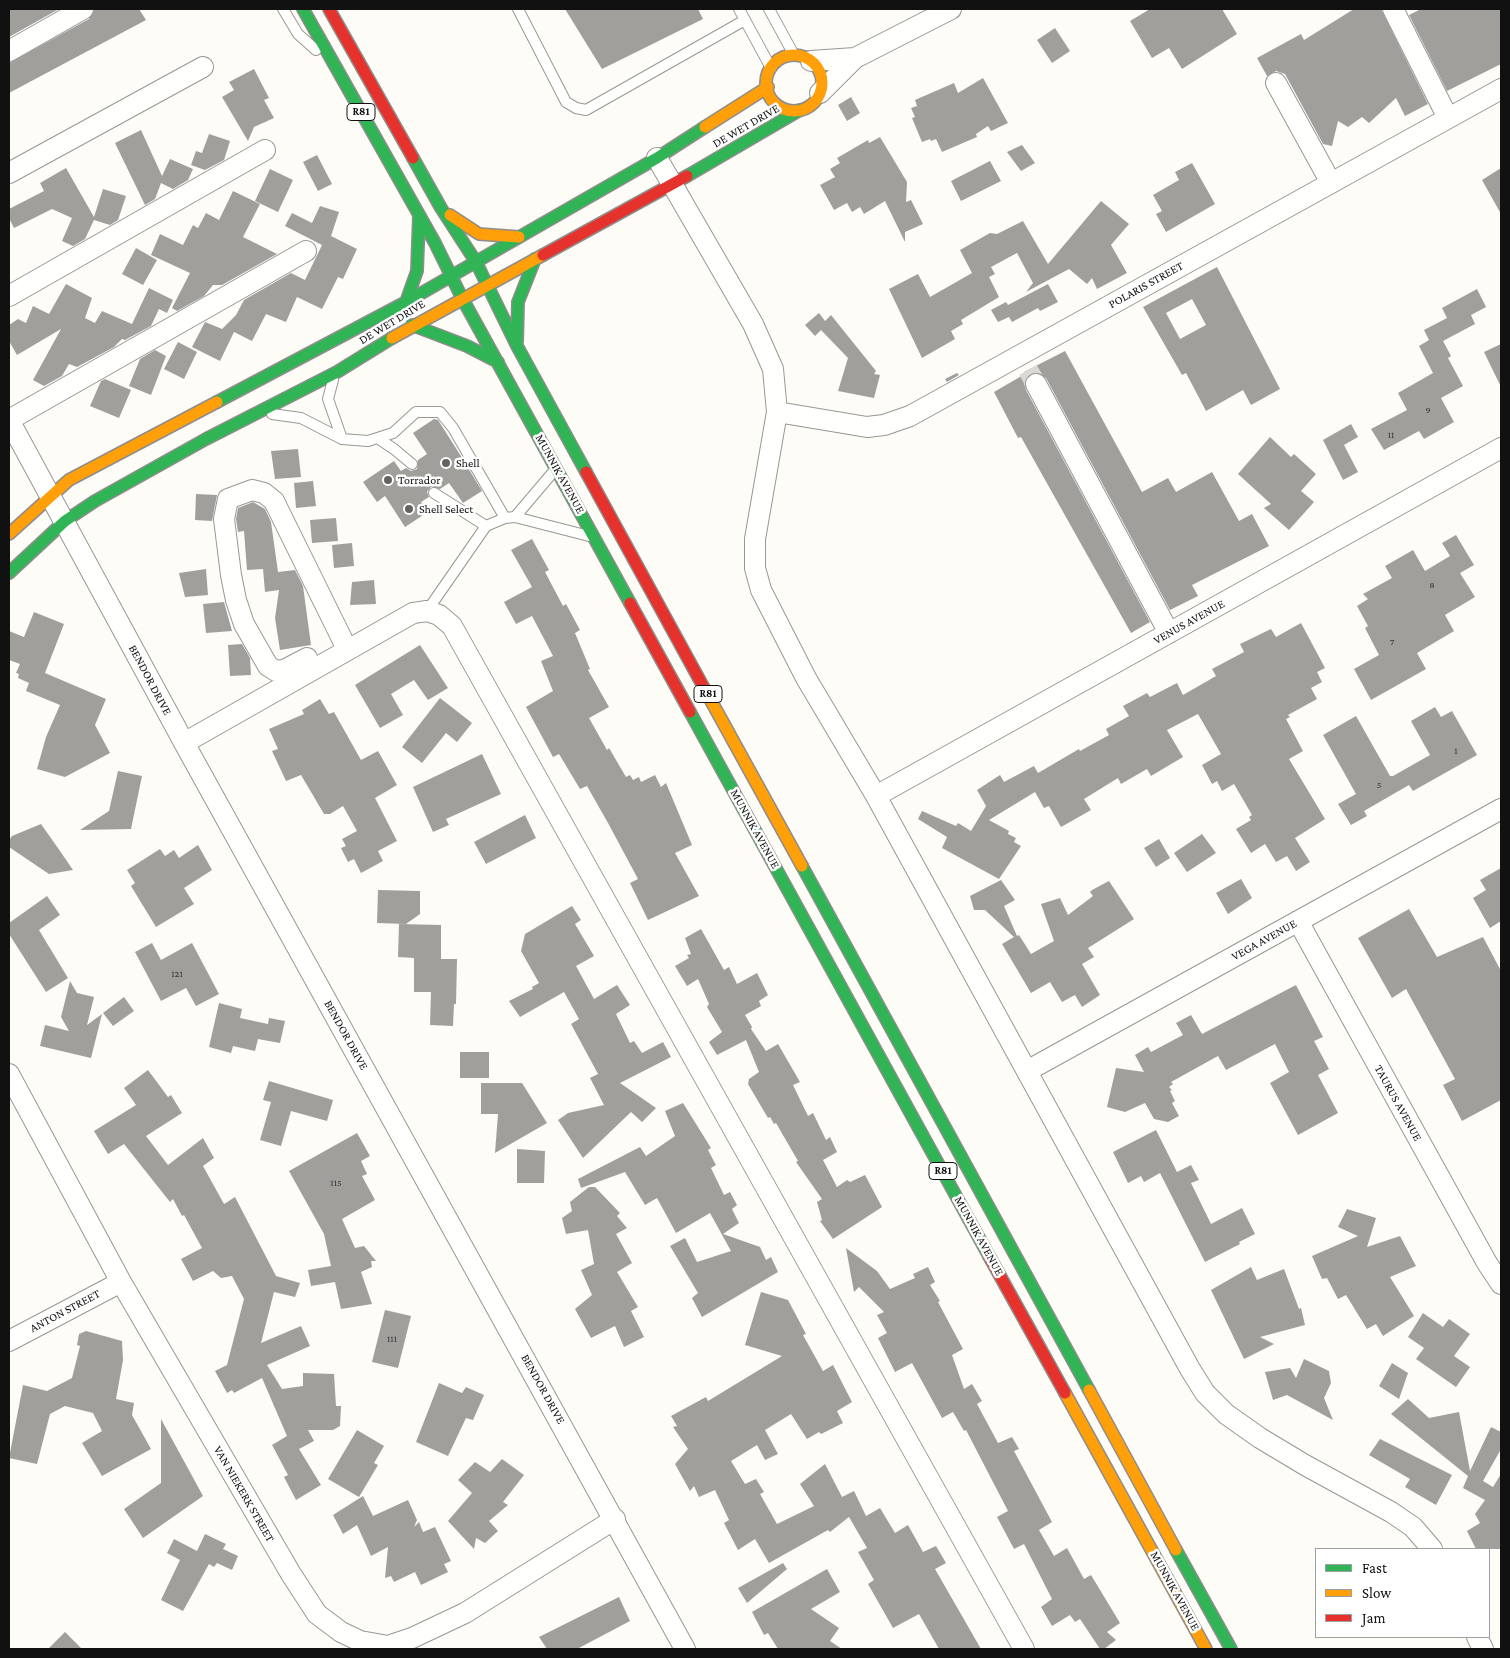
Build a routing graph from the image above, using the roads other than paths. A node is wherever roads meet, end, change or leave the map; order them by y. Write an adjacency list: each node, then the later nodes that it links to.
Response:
1 (83, 9): 11 (street)
2 (283, 9): 14 (lane)
3 (303, 9): 14 (main road, MUNNIK AVENUE / R81)
4 (328, 9): 28 (main road, MUNNIK AVENUE / R81)
5 (518, 9): 10 (lane)
6 (739, 9): 10 (lane)
7 (769, 9): 12 (lane)
8 (951, 9): 13 (street)
9 (1393, 9): 22 (street)
10 (745, 20): 16 (lane)
11 (9, 51)
12 (803, 58): 13 (street); 16 (main road); 20 (main road)
13 (855, 58): 20 (street)
14 (331, 59): 29 (main road, MUNNIK AVENUE / R81)
15 (203, 67): 25 (street)
16 (771, 68): 18 (main road)
17 (1276, 83): 26 (street)
18 (768, 87): 21 (main road); 24 (main road, DE WET DRIVE)
19 (1501, 89): 22 (street, POLARIS STREET)
20 (820, 93): 21 (main road)
21 (800, 110): 27 (main road, DE WET DRIVE)
22 (1448, 118): 26 (street, POLARIS STREET)
23 (265, 150): 36 (street)
24 (657, 158): 27 (street); 30 (main road, DE WET DRIVE)
25 (9, 173)
26 (1332, 183): 42 (street, POLARIS STREET)
27 (674, 184): 32 (main road, DE WET DRIVE); 45 (street)
28 (441, 208): 30 (main road); 33 (main road, MUNNIK AVENUE / R81)
29 (419, 215): 34 (main road, MUNNIK AVENUE / R81); 38 (main road)
30 (519, 237): 33 (main road, DE WET DRIVE)
31 (306, 251): 46 (street)
32 (535, 259): 35 (main road, DE WET DRIVE); 40 (main road)
33 (476, 262): 34 (main road, DE WET DRIVE); 35 (main road, MUNNIK AVENUE / R81)
34 (451, 276): 37 (main road, MUNNIK AVENUE / R81); 38 (main road, DE WET DRIVE)
35 (485, 284): 37 (main road, DE WET DRIVE); 40 (main road, MUNNIK AVENUE / R81)
36 (9, 296)
37 (462, 298): 39 (main road, DE WET DRIVE); 41 (main road, MUNNIK AVENUE / R81)
38 (406, 302): 53 (main road, DE WET DRIVE)
39 (412, 325): 41 (main road); 43 (main road, DE WET DRIVE)
40 (518, 346): 77 (main road, MUNNIK AVENUE / R81)
41 (498, 362): 51 (main road, MUNNIK AVENUE / R81)
42 (1028, 369): 45 (street, POLARIS STREET); 61 (street)
43 (337, 372): 44 (main road, DE WET DRIVE); 47 (lane)
44 (259, 412): 47 (lane); 55 (main road, DE WET DRIVE)
45 (777, 412): 64 (street)
46 (9, 420): 53 (street, BENDOR DRIVE)
47 (342, 439): 48 (lane)
48 (379, 439): 50 (lane); 54 (lane)
49 (1501, 448): 61 (street, VENUS AVENUE)
50 (412, 464)
51 (556, 468): 54 (lane); 58 (main road, MUNNIK AVENUE / R81)
52 (434, 493): 56 (lane)
53 (50, 496): 55 (street, BENDOR DRIVE); 57 (main road, DE WET DRIVE)
54 (510, 518): 56 (lane); 58 (lane)
55 (65, 521): 59 (main road, DE WET DRIVE); 63 (street, BENDOR DRIVE)
56 (486, 526): 60 (lane)
57 (9, 534)
58 (594, 538): 76 (main road, MUNNIK AVENUE / R81)
59 (9, 573)
60 (427, 611): 62 (street); 75 (street)
61 (1169, 633): 64 (street, VENUS AVENUE)
62 (344, 644): 62 (street); 63 (street)
63 (184, 743): 72 (street, BENDOR DRIVE)
64 (876, 796): 67 (street)
65 (1501, 809): 66 (street, VEGA AVENUE)
66 (1298, 921): 67 (street, VEGA AVENUE); 70 (street, TAURUS AVENUE)
67 (1027, 1071): 73 (street)
68 (9, 1074): 69 (street, VAN NIEKERK STREET)
69 (121, 1282): 71 (street, ANTON STREET); 72 (street, VAN NIEKERK STREET)
70 (1501, 1284)
71 (9, 1341)
72 (615, 1520): 74 (street, BENDOR DRIVE)
73 (1431, 1548)
74 (685, 1649)
75 (1024, 1649)
76 (1206, 1649)
77 (1231, 1649)

